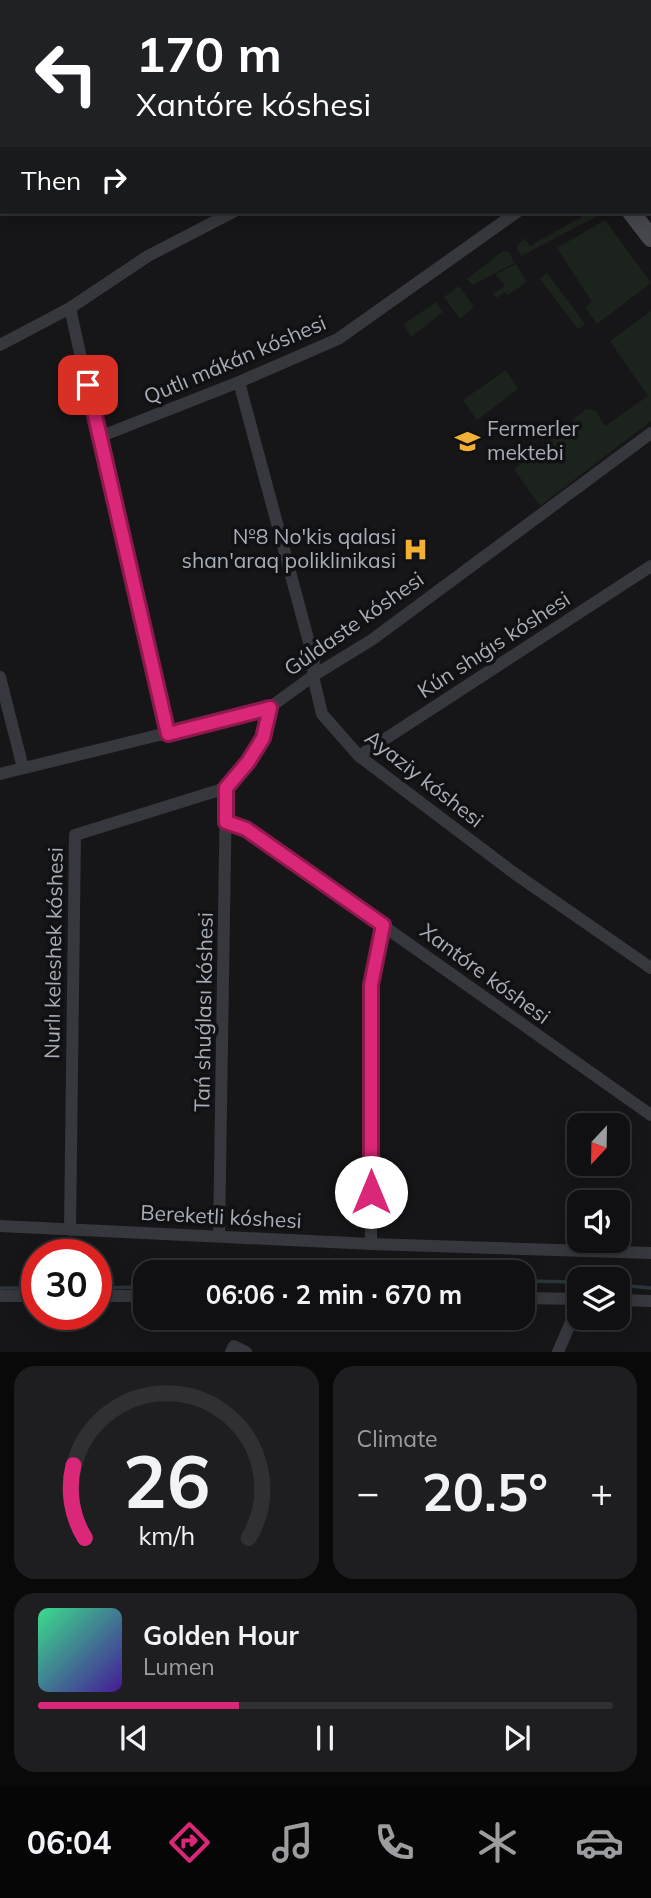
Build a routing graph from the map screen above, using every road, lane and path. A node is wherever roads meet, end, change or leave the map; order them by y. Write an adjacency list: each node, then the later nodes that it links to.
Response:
1 (229, 214): 5 (street)
2 (514, 214): 7 (street, Qutlı mákán kóshesi)
3 (633, 214): 4 (main road)
4 (651, 238)
5 (70, 308): 6 (street); 9 (street)
6 (0, 345)
7 (239, 382): 9 (street, Qutlı mákán kóshesi); 11 (street, Ayaziy kóshesi)
8 (651, 433): 11 (street, Gúldaste kóshesi)
9 (99, 437): 14 (street)
10 (651, 566): 15 (street, Kún shıǵıs kóshesi)
11 (313, 676): 13 (street, Gúldaste kóshesi); 15 (street, Ayaziy kóshesi)
12 (0, 677): 16 (street)
13 (270, 708): 14 (street, Gúldaste kóshesi); 18 (street)
14 (168, 734): 16 (street, Gúldaste kóshesi)
15 (359, 756): 21 (street, Ayaziy kóshesi)
16 (23, 768): 17 (street, Gúldaste kóshesi)
17 (0, 774)
18 (226, 788): 19 (street, Tań shuǵlası kóshesi); 24 (street, Nurlı keleshek kóshesi)
19 (226, 822): 20 (street, Xantóre kóshesi); 25 (street, Tań shuǵlası kóshesi)
20 (383, 925): 22 (street, Xantóre kóshesi); 26 (street)
21 (651, 968)
22 (651, 1115)
23 (0, 1226): 24 (street, Bereketli kóshesi)
24 (70, 1230): 25 (street, Bereketli kóshesi)
25 (219, 1236): 26 (street, Bereketli kóshesi)
26 (371, 1244): 27 (street, Bereketli kóshesi)
27 (651, 1253)
28 (0, 1296): 29 (street)
29 (21, 1296)
30 (112, 1296): 31 (street)
31 (133, 1296)
32 (535, 1299): 33 (street)
33 (567, 1300)
34 (630, 1300): 35 (street)
35 (651, 1301)
36 (567, 1330): 37 (street)
37 (558, 1352)

